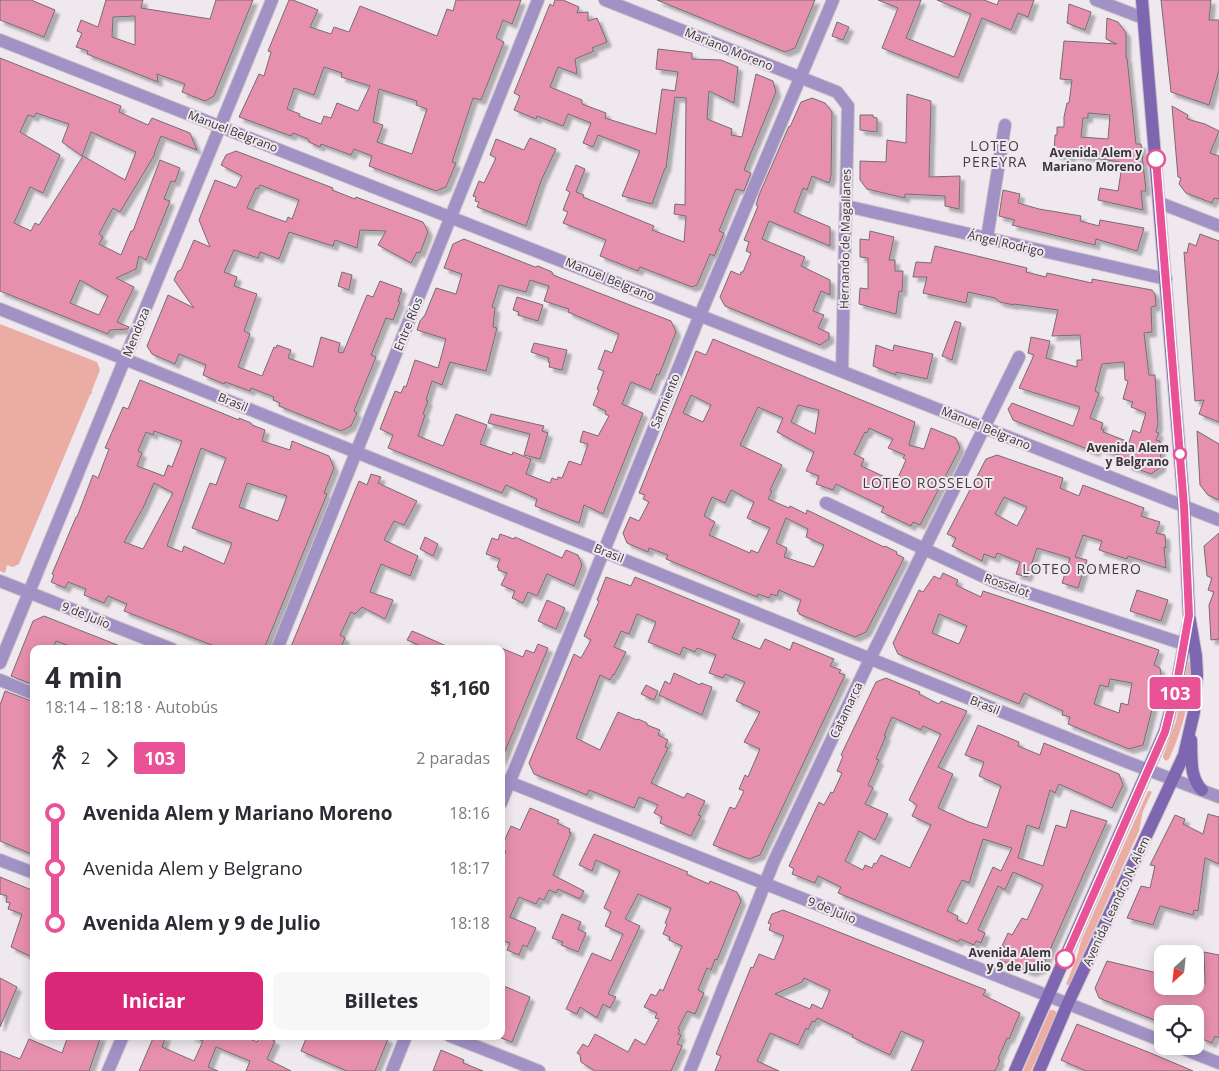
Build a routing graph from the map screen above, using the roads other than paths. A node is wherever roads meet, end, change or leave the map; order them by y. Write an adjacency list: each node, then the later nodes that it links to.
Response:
1 (272, 0): 11 (street, Mendoza)
2 (538, 0): 15 (street, Entre Ríos)
3 (607, 0): 9 (street, Mariano Moreno)
4 (832, 0): 9 (street, Sarmiento)
5 (1096, 0): 7 (street)
6 (1142, 0): 7 (street, Avenida Leandro N. Alem)
7 (1144, 18): 13 (street, Avenida Leandro N. Alem)
8 (0, 40): 11 (street, Manuel Belgrano)
9 (800, 77): 10 (street, Mariano Moreno); 20 (street, Sarmiento)
10 (848, 106): 14 (street, Hernando de Magallanes)
11 (220, 126): 15 (street, Manuel Belgrano); 22 (street, Mendoza)
12 (1005, 126): 17 (street)
13 (1160, 203): 16 (street); 18 (street, Avenida Leandro N. Alem)
14 (846, 206): 17 (street, Ángel Rodrigo); 23 (street, Hernando de Magallanes)
15 (451, 217): 20 (street, Manuel Belgrano); 25 (street, Entre Ríos)
16 (1219, 226)
17 (987, 238): 18 (street, Ángel Rodrigo)
18 (1166, 279): 27 (street, Avenida Leandro N. Alem)
19 (0, 308): 22 (street, Brasil)
20 (700, 315): 23 (street, Manuel Belgrano); 30 (street, Sarmiento)
21 (1019, 356): 24 (street, Catamarca)
22 (125, 359): 25 (street, Brasil); 32 (street, Mendoza)
23 (842, 371): 24 (street, Manuel Belgrano)
24 (984, 427): 27 (street, Manuel Belgrano); 29 (street, Catamarca)
25 (356, 451): 30 (street, Brasil); 34 (street, Entre Ríos)
26 (826, 503): 29 (street, Rosselot)
27 (1184, 506): 28 (street, Manuel Belgrano); 35 (street, Avenida Leandro N. Alem)
28 (1219, 520)
29 (924, 549): 35 (street, Rosselot); 36 (street, Catamarca)
30 (604, 551): 36 (street, Brasil); 43 (street, Sarmiento)
31 (0, 580): 32 (street, 9 de Julio)
32 (29, 592): 33 (street, 9 de Julio); 37 (street, Mendoza)
33 (162, 645)
34 (279, 645)
35 (1190, 646): 40 (street, Avenida Leandro N. Alem); 41 (street, Avenida Leandro N. Alem)
36 (870, 659): 41 (street, Brasil); 48 (street, Catamarca)
37 (0, 663)
38 (0, 680): 39 (street)
39 (30, 692)
40 (1191, 730): 42 (street, Avenida Leandro N. Alem); 44 (street, Avenida Leandro N. Alem)
41 (1148, 770): 42 (street, Brasil); 49 (street, Avenida Leandro N. Alem)
42 (1173, 778): 44 (street, Brasil); 50 (street, Avenida Leandro N. Alem)
43 (506, 781): 48 (street, 9 de Julio)
44 (1202, 790): 45 (street, Brasil)
45 (1219, 797)
46 (0, 860): 47 (street)
47 (30, 871)
48 (765, 884): 49 (street, 9 de Julio); 60 (street, Catamarca)
49 (1048, 996): 50 (street, 9 de Julio); 61 (street, Avenida Leandro N. Alem)
50 (1068, 1004): 51 (street, 9 de Julio); 62 (street, Avenida Leandro N. Alem)
51 (1154, 1038)
52 (120, 1040): 57 (street)
53 (404, 1040): 58 (street)
54 (460, 1040): 59 (street)
55 (1198, 1055): 56 (street)
56 (1219, 1064)
57 (108, 1071)
58 (392, 1071)
59 (539, 1071)
60 (690, 1071)
61 (1015, 1071)
62 (1039, 1071)

